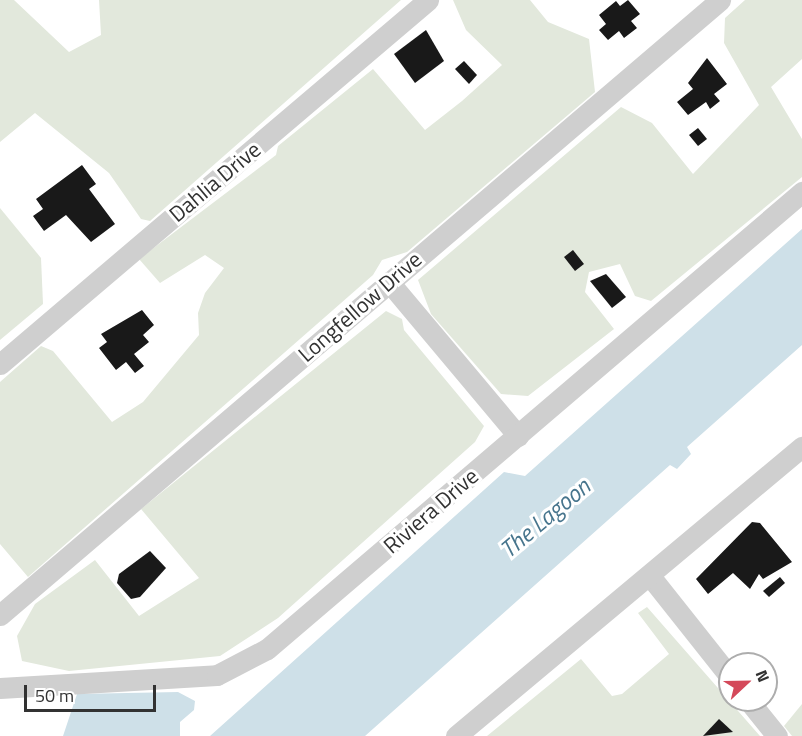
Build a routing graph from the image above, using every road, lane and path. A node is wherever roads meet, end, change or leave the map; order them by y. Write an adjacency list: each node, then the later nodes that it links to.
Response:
1 (428, 0): 5 (street, Dahlia Drive)
2 (720, 0): 4 (street, Longfellow Drive)
3 (802, 192): 6 (street, Riviera Drive)
4 (389, 282): 6 (street); 9 (street, Longfellow Drive)
5 (0, 364)
6 (518, 436): 11 (street, Riviera Drive)
7 (802, 447): 8 (street)
8 (650, 576): 10 (street); 13 (street)
9 (0, 615)
10 (718, 662)
11 (0, 688)
12 (758, 712): 14 (street)
13 (456, 736)
14 (777, 736)

